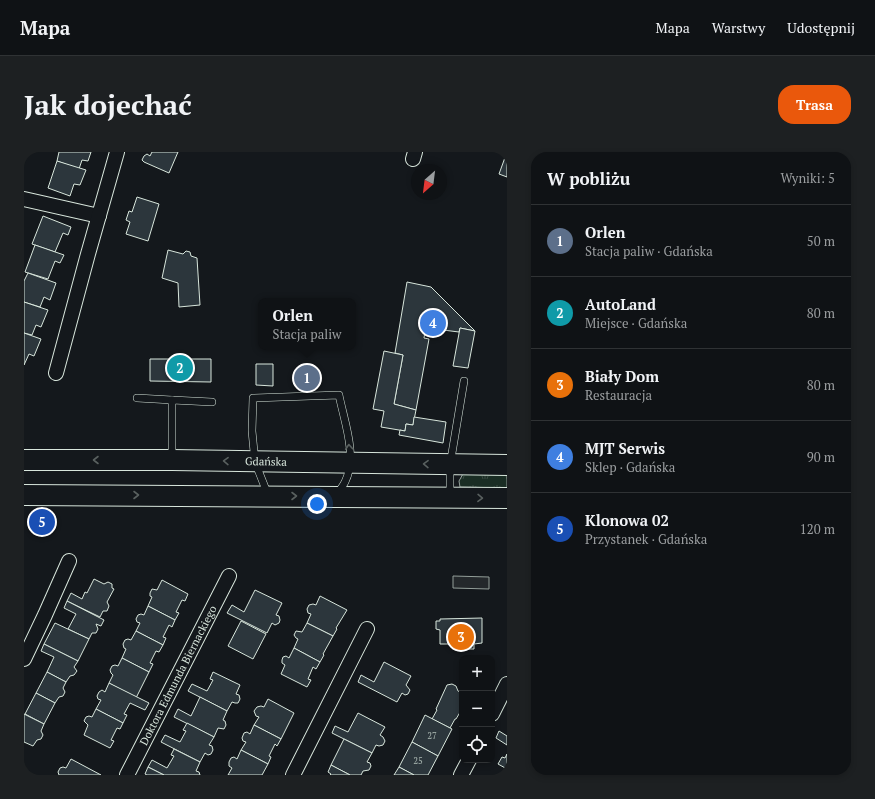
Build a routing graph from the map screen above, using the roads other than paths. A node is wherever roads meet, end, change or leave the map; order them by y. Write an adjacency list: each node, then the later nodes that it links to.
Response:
1 (117, 152): 3 (street)
2 (24, 199): 3 (street)
3 (99, 216): 4 (street)
4 (56, 373)
5 (464, 381): 13 (lane)
6 (137, 398): 7 (lane)
7 (172, 400): 8 (lane); 10 (lane)
8 (212, 402)
9 (24, 460): 10 (main road, Gdańska, one-way to 9)
10 (172, 460): 11 (main road, Gdańska, one-way to 10)
11 (255, 462): 12 (main road, Gdańska); 12 (lane, one-way to 11); 16 (lane)
12 (350, 463): 13 (main road, Gdańska, one-way to 12); 17 (lane)
13 (450, 465): 14 (main road, Gdańska); 18 (lane)
14 (507, 465)
15 (24, 495): 16 (main road, one-way to 16)
16 (269, 496): 17 (main road, one-way to 17)
17 (335, 497): 18 (main road)
18 (450, 497): 19 (main road, one-way to 19)
19 (507, 498)
20 (69, 561): 23 (street)
21 (229, 576): 27 (street, Doktora Edmunda Biernackiego)
22 (367, 629): 28 (street)
23 (24, 659)
24 (507, 684): 25 (street)
25 (495, 708)
26 (467, 763): 29 (street)
27 (127, 775)
28 (293, 775)
29 (461, 775)

